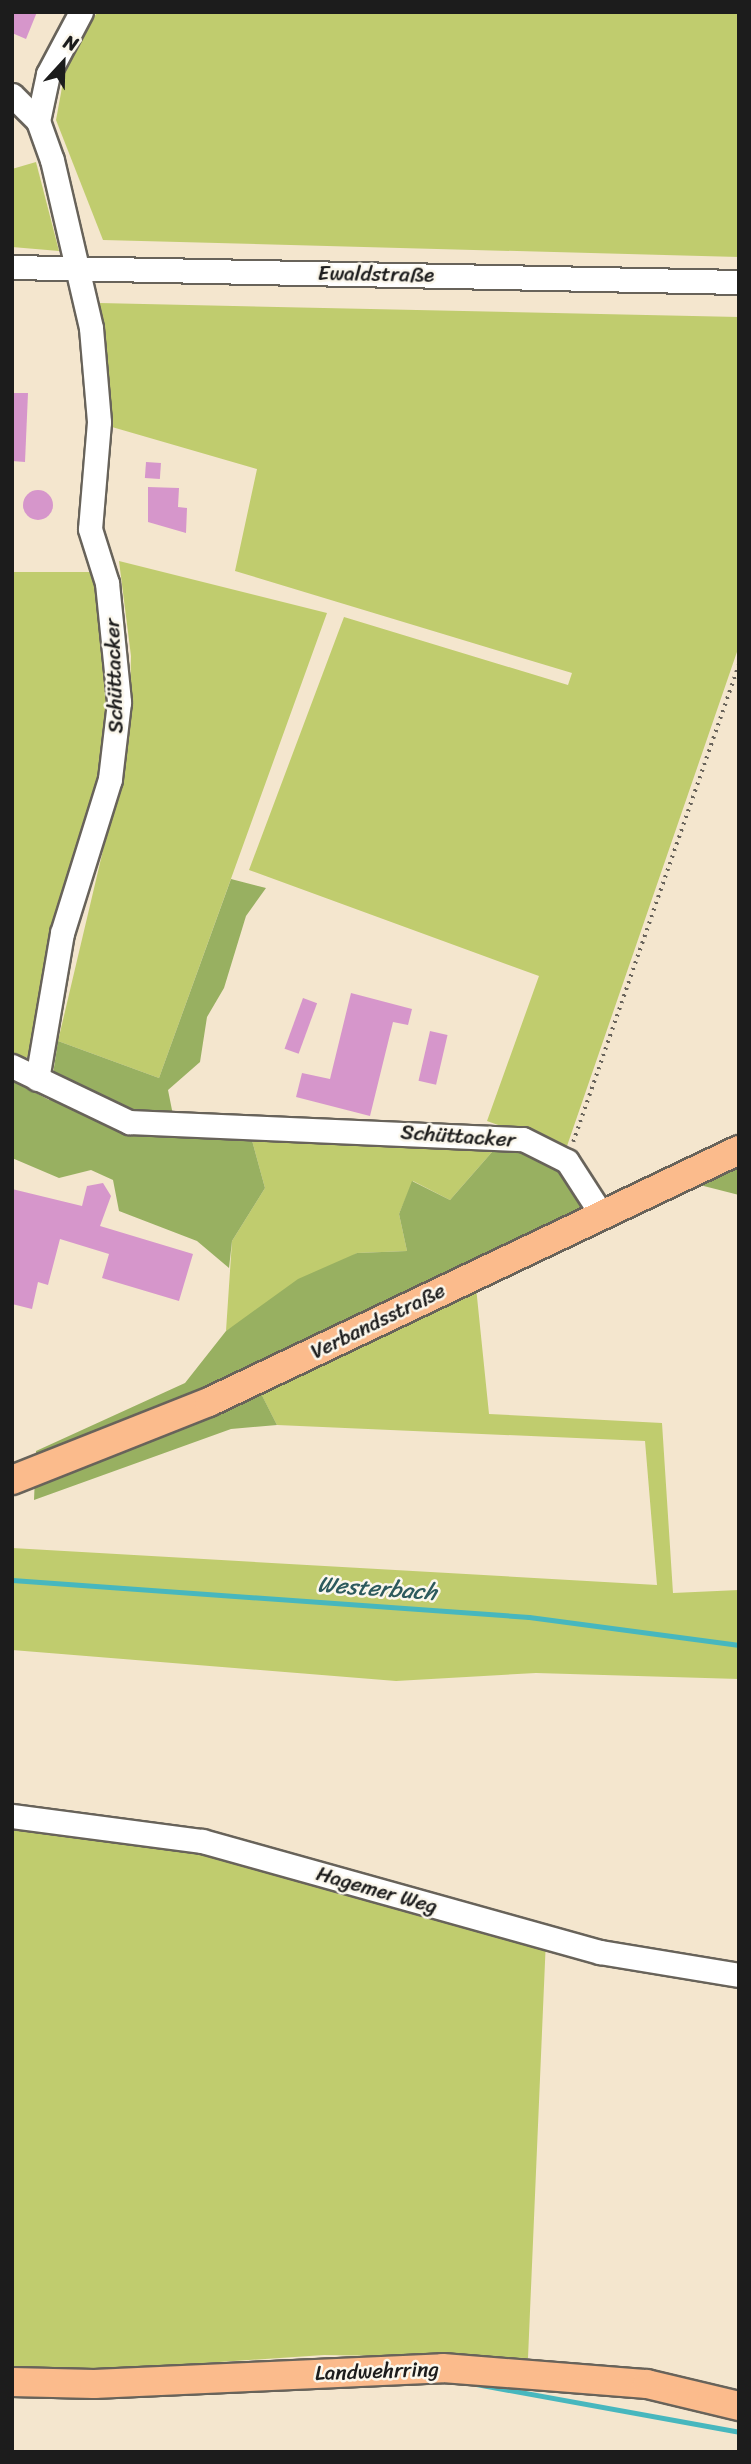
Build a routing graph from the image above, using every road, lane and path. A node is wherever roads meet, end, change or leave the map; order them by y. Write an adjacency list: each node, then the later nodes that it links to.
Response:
1 (81, 12): 3 (street)
2 (12, 95): 3 (street)
3 (38, 121): 5 (street, Schüttacker)
4 (12, 267): 5 (street, Ewaldstraße)
5 (78, 268): 6 (street, Ewaldstraße); 9 (street, Schüttacker)
6 (739, 282)
7 (739, 664): 11 (path)
8 (12, 1066): 9 (street, Schüttacker)
9 (37, 1079): 11 (street, Schüttacker)
10 (739, 1150): 12 (main road, Verbandsstraße)
11 (567, 1161): 12 (street)
12 (602, 1214): 13 (main road, Verbandsstraße)
13 (12, 1480)
14 (12, 1816): 15 (street, Hagemer Weg)
15 (739, 1975)
16 (12, 2382): 17 (main road, Landwehrring)
17 (739, 2406)

